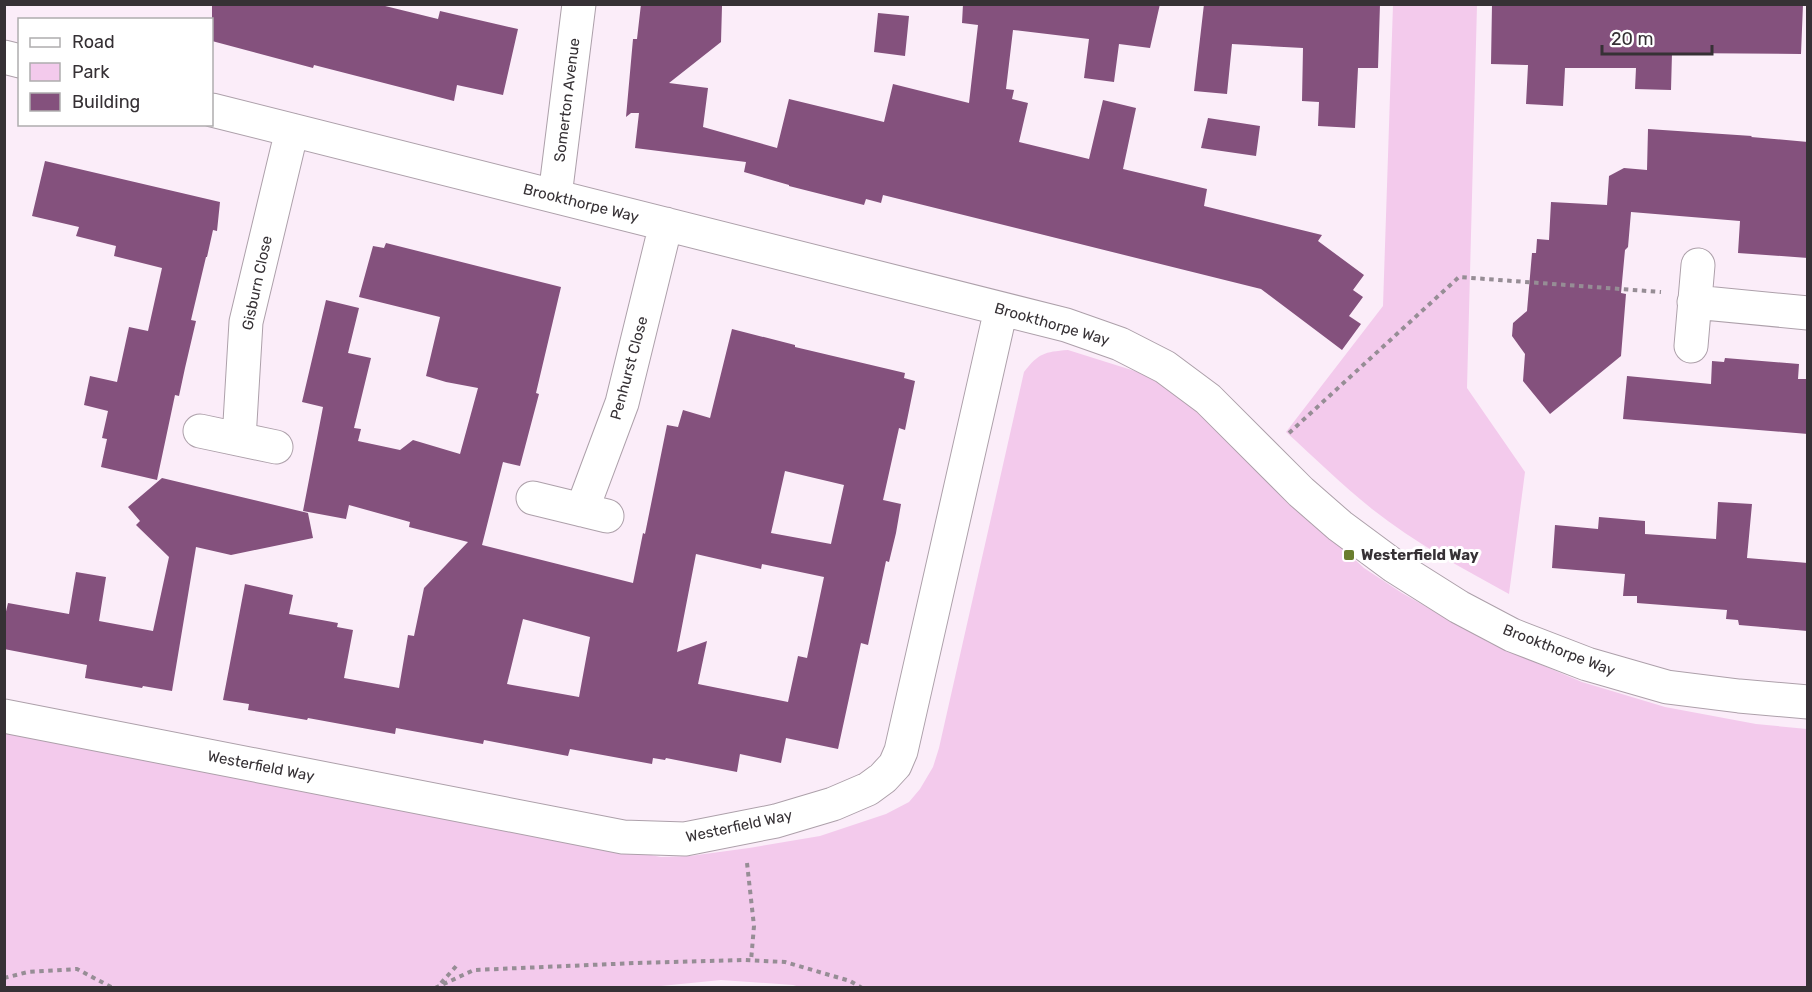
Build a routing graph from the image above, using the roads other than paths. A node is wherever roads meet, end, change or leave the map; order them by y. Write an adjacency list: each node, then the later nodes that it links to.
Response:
1 (579, 4): 4 (street, Somerton Avenue)
2 (213, 110): 3 (street, Brookthorpe Way)
3 (292, 130): 4 (street, Brookthorpe Way); 10 (street, Gisburn Close)
4 (555, 196): 5 (street, Brookthorpe Way)
5 (666, 224): 6 (street, Brookthorpe Way); 12 (street, Penhurst Close)
6 (1001, 309): 13 (street, Brookthorpe Way); 14 (street, Westerfield Way)
7 (1808, 312): 8 (street)
8 (1691, 346)
9 (200, 431): 10 (street)
10 (239, 439): 11 (street)
11 (276, 447)
12 (533, 498)
13 (1808, 702)
14 (4, 716)

